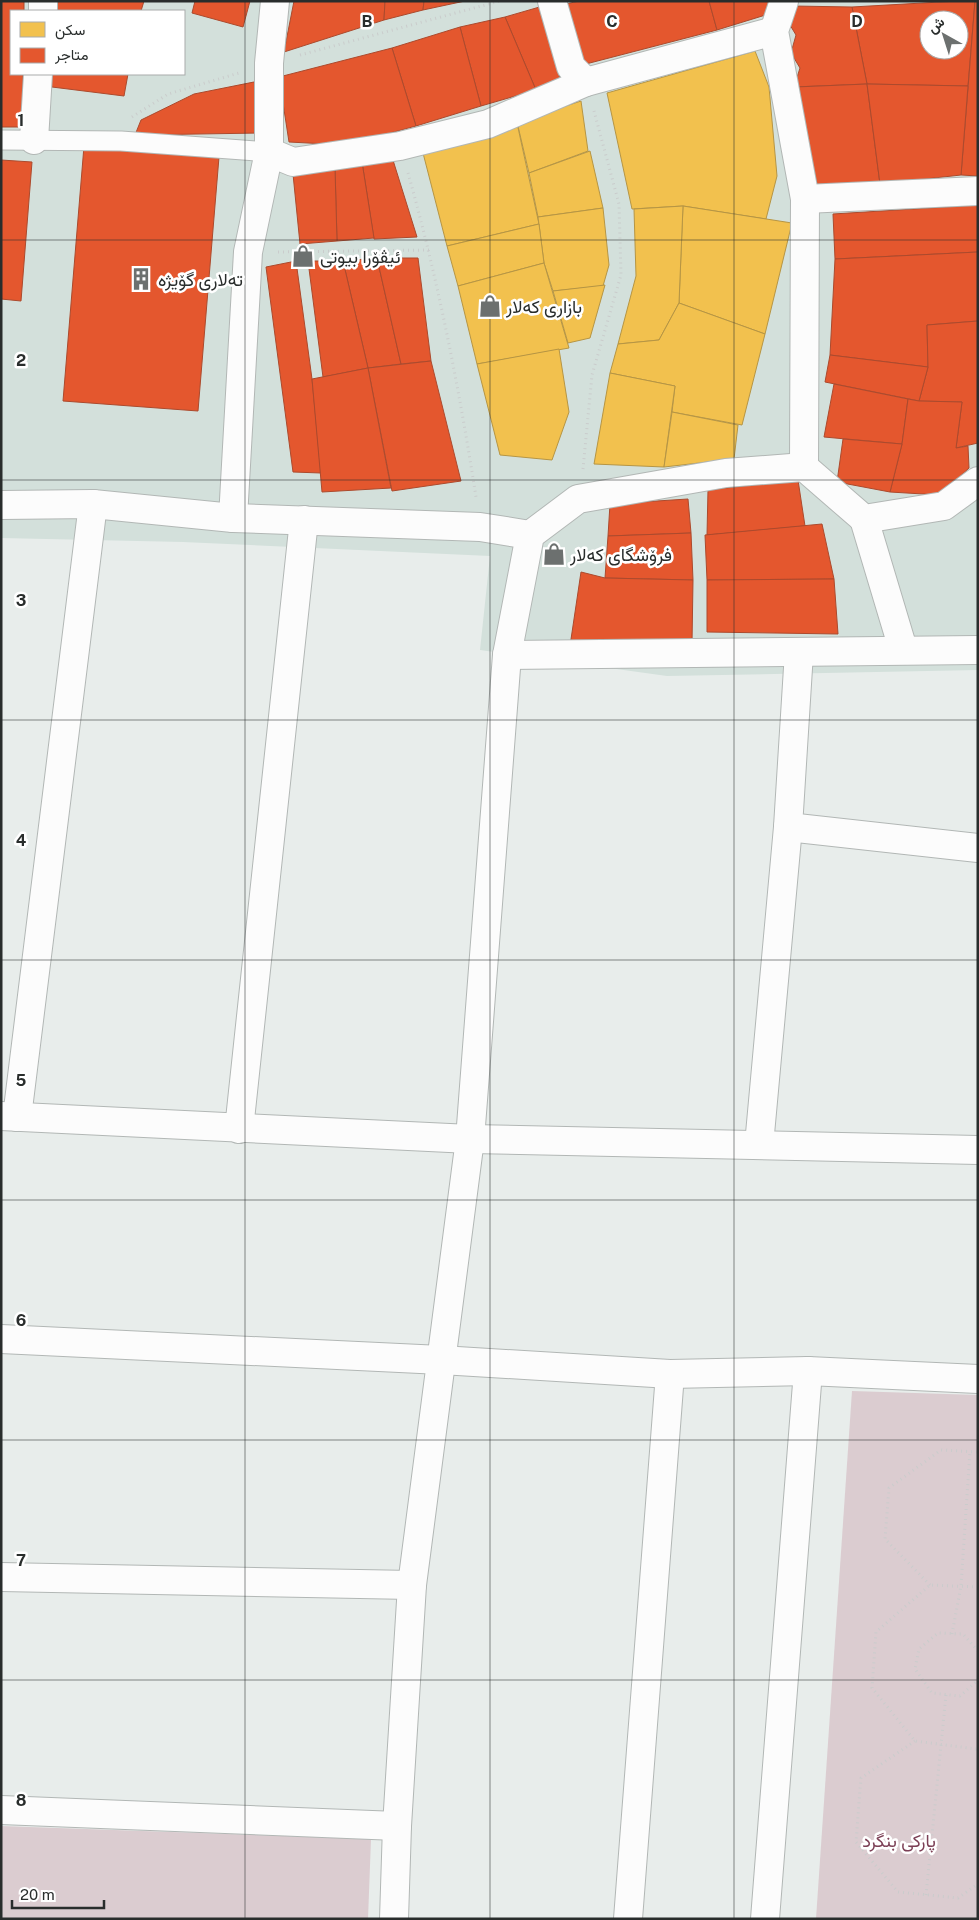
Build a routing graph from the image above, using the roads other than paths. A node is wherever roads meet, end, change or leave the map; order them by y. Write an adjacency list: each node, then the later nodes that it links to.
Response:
1 (275, 1): 9 (street)
2 (552, 1): 6 (street)
3 (784, 1): 4 (street)
4 (774, 31): 6 (street); 11 (street)
5 (38, 75): 8 (street)
6 (586, 82): 9 (street)
7 (1, 140): 8 (lane)
8 (34, 140): 9 (lane)
9 (269, 152): 16 (street)
10 (978, 190): 11 (street)
11 (805, 199): 12 (street)
12 (804, 467): 17 (street); 19 (street)
13 (978, 481): 17 (street)
14 (93, 504): 15 (street); 16 (street); 26 (street)
15 (1, 505)
16 (233, 518): 18 (street)
17 (864, 519): 20 (street)
18 (304, 520): 19 (street); 27 (street)
19 (530, 535): 23 (street)
20 (903, 649): 21 (street); 22 (street)
21 (978, 650)
22 (799, 652): 23 (street); 24 (street)
23 (507, 655): 28 (street)
24 (788, 827): 25 (street); 29 (street)
25 (978, 848)
26 (9, 1117): 27 (street)
27 (239, 1129): 28 (street)
28 (470, 1139): 29 (street); 32 (street)
29 (759, 1145): 30 (street)
30 (978, 1150)
31 (1, 1339): 32 (street)
32 (441, 1360): 34 (street); 37 (street)
33 (808, 1371): 34 (street); 35 (street); 42 (street)
34 (670, 1374): 41 (street)
35 (978, 1379)
36 (1, 1577): 37 (street)
37 (412, 1585): 39 (street)
38 (1, 1810): 39 (street)
39 (397, 1826): 40 (street)
40 (394, 1919)
41 (628, 1919)
42 (765, 1919)

